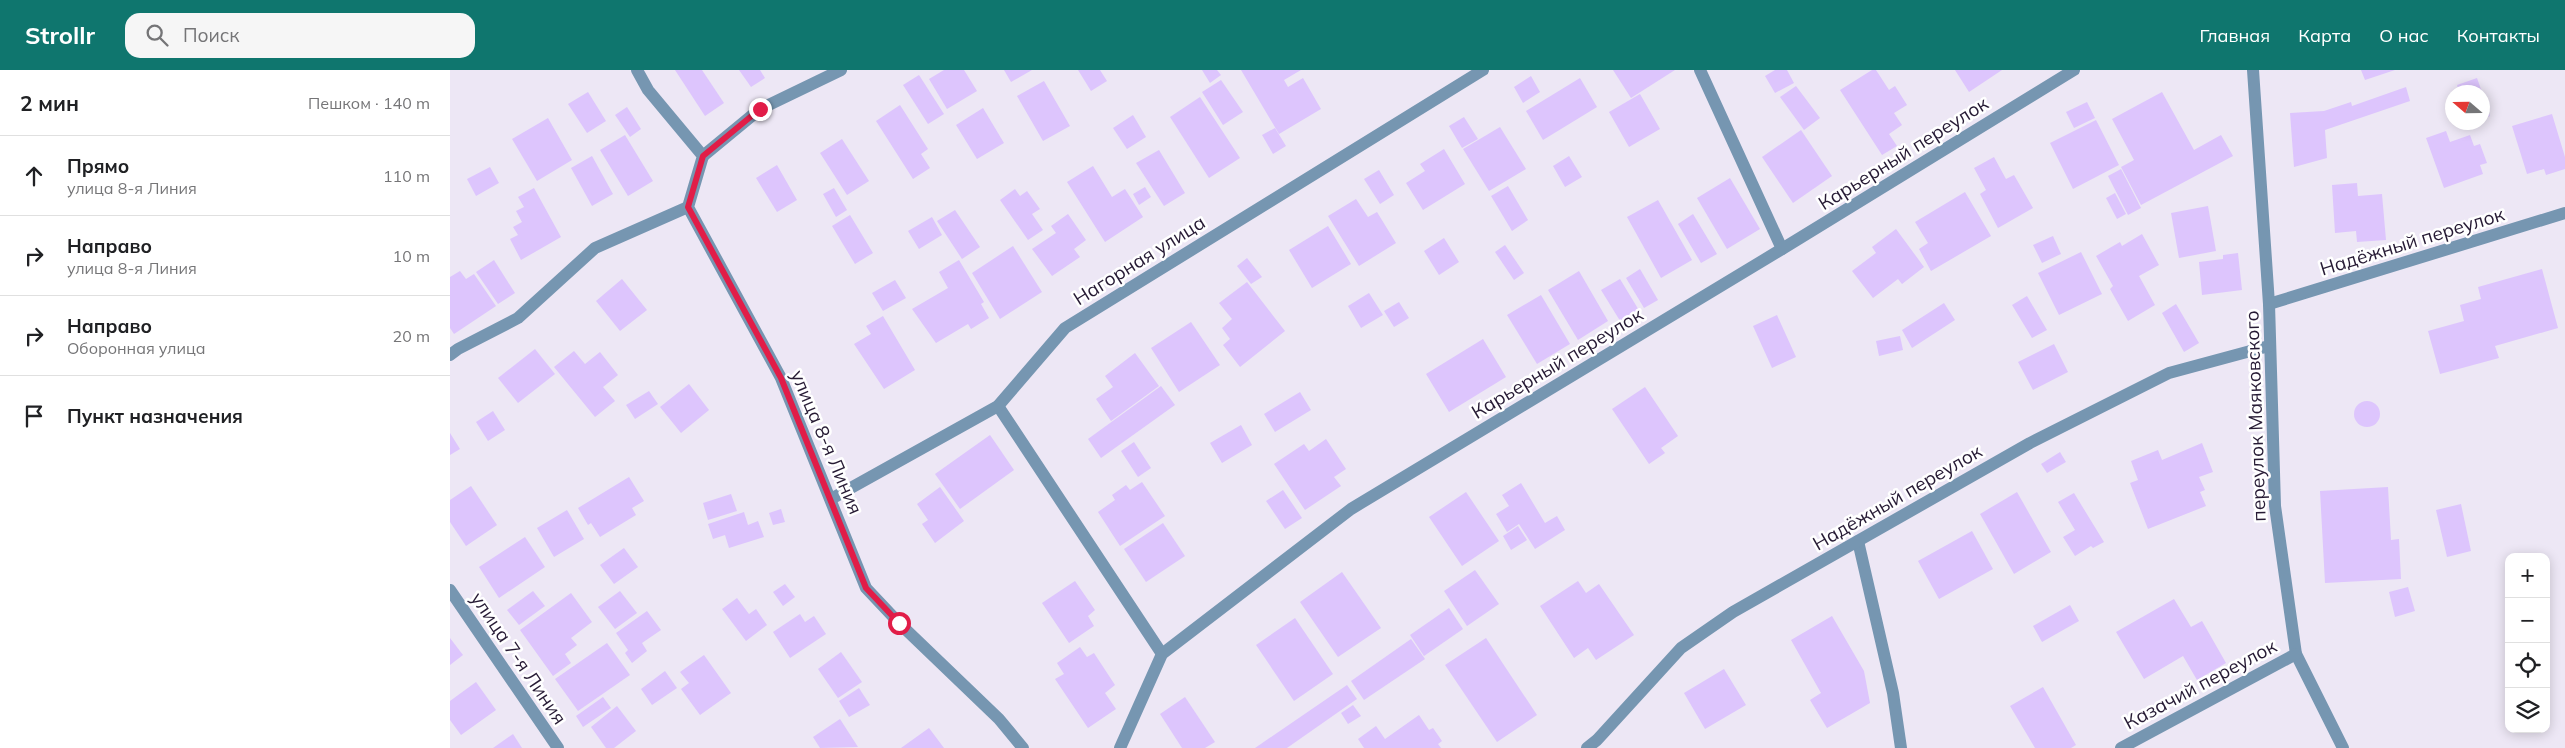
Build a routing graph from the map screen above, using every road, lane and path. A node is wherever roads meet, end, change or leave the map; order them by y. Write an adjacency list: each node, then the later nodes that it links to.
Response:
1 (637, 70): 7 (street)
2 (841, 70): 7 (street)
3 (1483, 70): 14 (street, Нагорная улица)
4 (1700, 70): 10 (street)
5 (2074, 70): 10 (street, Карьерный переулок)
6 (2253, 70): 11 (street, переулок Маяковского)
7 (703, 156): 8 (street)
8 (688, 207): 13 (street); 15 (street, улица 8-я Линия)
9 (2565, 213): 11 (street, Надёжный переулок)
10 (1782, 249): 18 (street, Карьерный переулок)
11 (2269, 304): 12 (street, переулок Маяковского)
12 (2269, 346): 16 (street, Надёжный переулок); 19 (street, переулок Маяковского)
13 (450, 355)
14 (998, 406): 15 (street, Нагорная улица); 18 (street)
15 (831, 499): 21 (street, улица 8-я Линия)
16 (1858, 541): 23 (street, Надёжный переулок); 24 (street)
17 (450, 590): 20 (street, улица 7-я Линия)
18 (1162, 654): 22 (street, Карьерный переулок)
19 (2296, 654): 25 (street, Казачий переулок); 26 (street, переулок Маяковского)
20 (558, 748)
21 (1022, 748)
22 (1120, 748)
23 (1587, 748)
24 (1901, 748)
25 (2121, 748)
26 (2343, 748)

